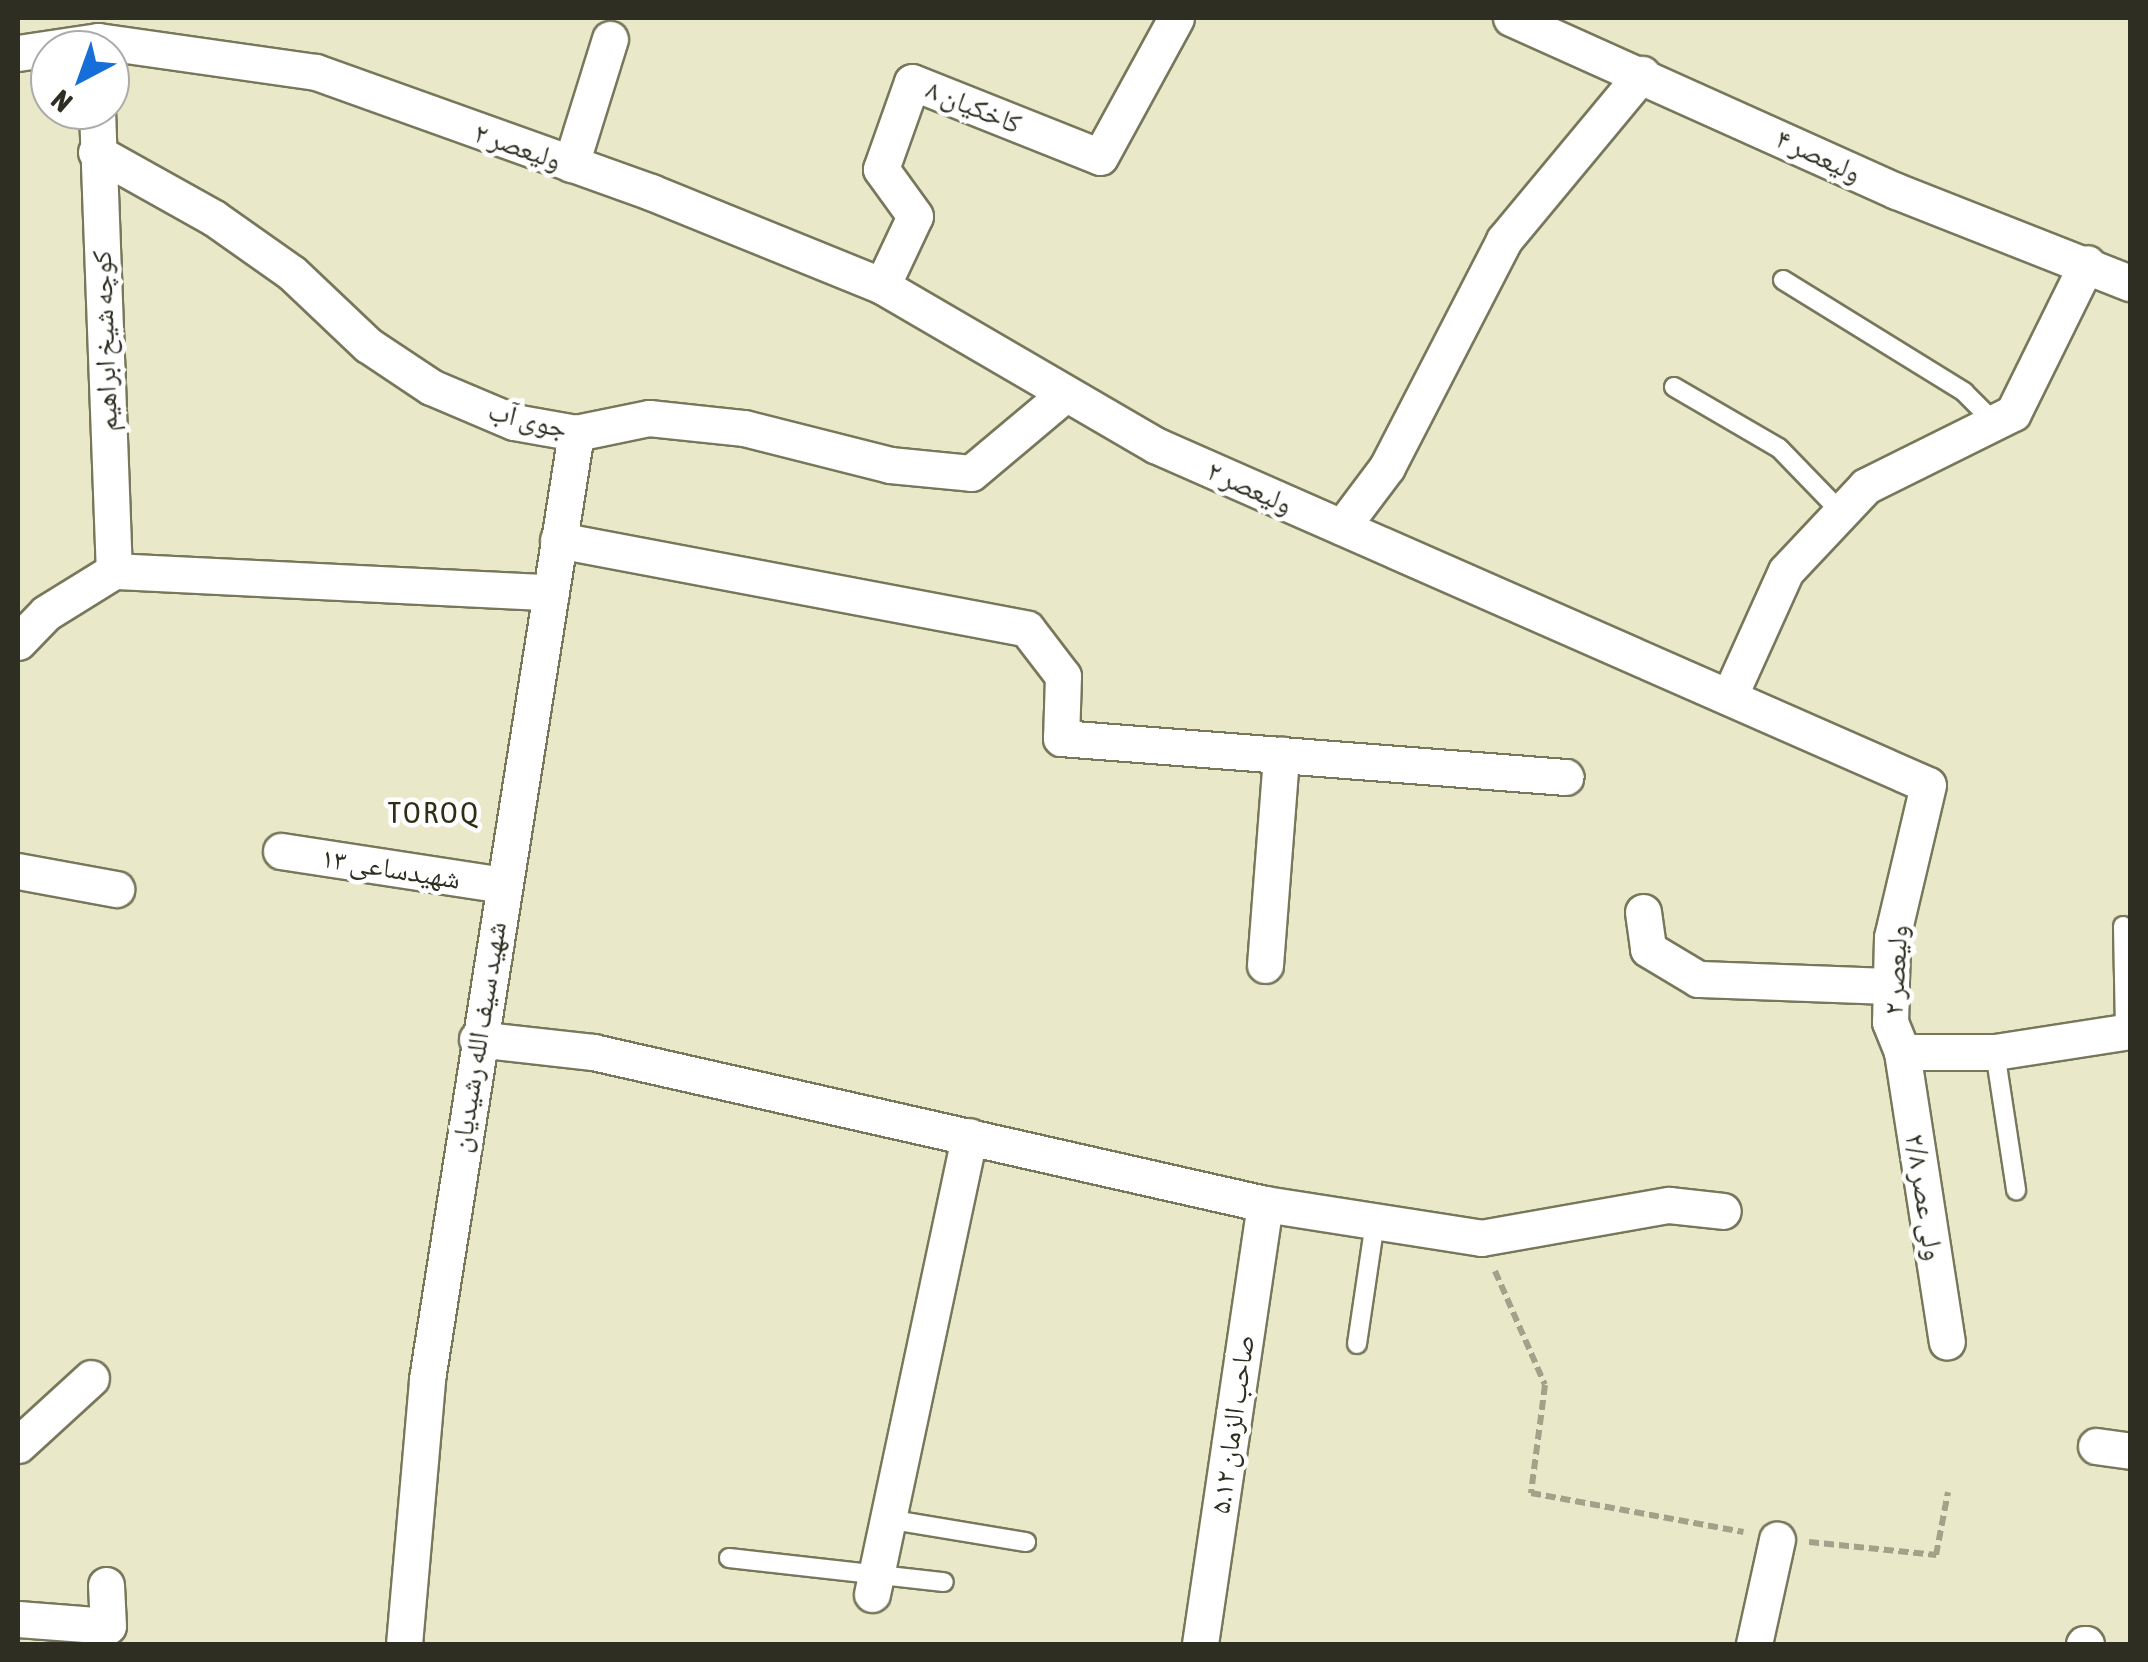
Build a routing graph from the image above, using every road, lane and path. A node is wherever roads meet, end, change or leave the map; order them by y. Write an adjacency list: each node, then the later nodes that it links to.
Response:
1 (1176, 18): 12 (street, کاخکیان ۸)
2 (1511, 18): 5 (street, ولیعصر ۴)
3 (610, 39): 8 (street)
4 (130, 41): 8 (street, ولیعصر ۲)
5 (1642, 74): 9 (street, ولیعصر ۴); 18 (street)
6 (96, 130): 7 (street, کوچه شیخ ابراهیم)
7 (96, 152): 16 (street, جوی آب); 20 (street, کوچه شیخ ابراهیم)
8 (571, 164): 12 (street, ولیعصر ۲)
9 (2087, 263): 11 (street, ولیعصر ۴); 15 (street)
10 (1782, 280): 15 (lane)
11 (2130, 283)
12 (882, 286): 14 (street, ولیعصر ۲)
13 (1674, 387): 17 (lane)
14 (1064, 394): 16 (street, جوی آب); 18 (street, ولیعصر ۲)
15 (1994, 422): 17 (street)
16 (576, 432): 19 (street, شهید سیف الله رشیدیان)
17 (1841, 512): 23 (street)
18 (1342, 527): 23 (street, ولیعصر ۲)
19 (558, 540): 21 (street, شهید سیف الله رشیدیان); 24 (street)
20 (114, 571): 21 (street); 22 (street)
21 (550, 592): 28 (street, شهید سیف الله رشیدیان)
22 (18, 642)
23 (1728, 697): 33 (street, ولیعصر ۲)
24 (1280, 756): 25 (street); 32 (street)
25 (1565, 778)
26 (281, 851): 28 (street, شهیدساعی ۱۳)
27 (18, 871): 29 (street)
28 (502, 885): 35 (street, شهید سیف الله رشیدیان)
29 (116, 889)
30 (1643, 912): 33 (street)
31 (2122, 926): 34 (lane)
32 (1265, 965)
33 (1891, 986): 36 (street, ولیعصر ۲)
34 (2128, 1031): 37 (street, ولیعصر ۲)
35 (477, 1039): 38 (street); 57 (street, شهید سیف الله رشیدیان)
36 (1902, 1052): 37 (street, ولیعصر ۲); 44 (street, ولی عصر ۲/۸)
37 (1996, 1052): 39 (lane)
38 (969, 1136): 40 (street); 49 (street)
39 (2016, 1190)
40 (1265, 1204): 42 (street); 58 (street, صاحب الزمان ۵.۱۲)
41 (1723, 1211): 43 (street)
42 (1376, 1222): 43 (street); 45 (lane)
43 (1480, 1238): 50 (path)
44 (1947, 1342)
45 (1357, 1344)
46 (91, 1378): 47 (street)
47 (18, 1445)
48 (1948, 1492): 50 (path)
49 (888, 1519): 51 (lane); 54 (street)
50 (1777, 1539): 59 (street)
51 (1026, 1542)
52 (729, 1558): 54 (lane)
53 (944, 1582): 54 (lane)
54 (874, 1584)
55 (106, 1585): 56 (street)
56 (18, 1619)
57 (404, 1644)
58 (1200, 1644)
59 (1754, 1644)

